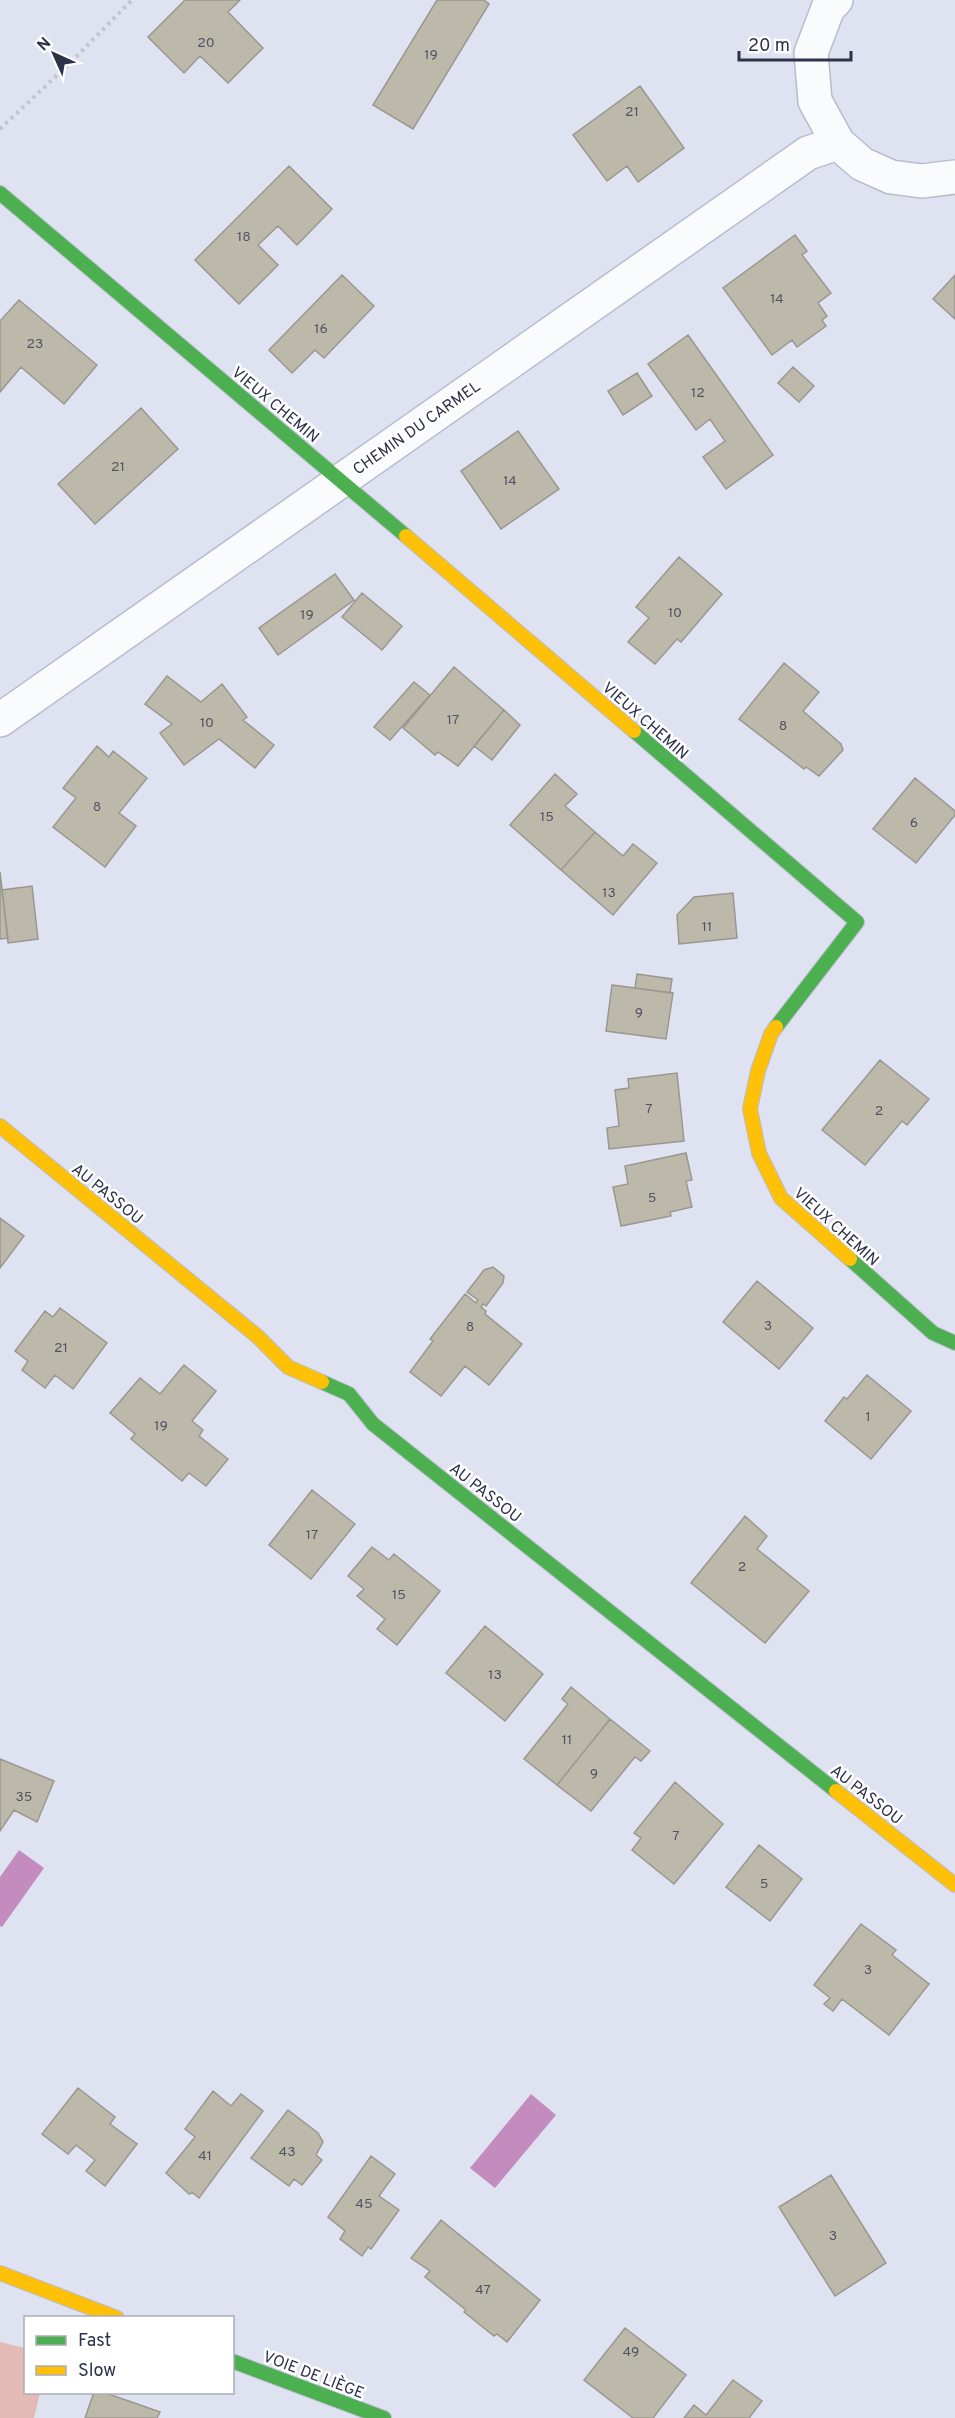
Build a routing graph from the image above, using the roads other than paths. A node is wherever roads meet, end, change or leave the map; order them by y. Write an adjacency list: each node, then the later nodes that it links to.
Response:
1 (836, 0): 2 (street)
2 (838, 143): 3 (street); 5 (street, CHEMIN DU CARMEL)
3 (955, 177)
4 (0, 193): 5 (street, VIEUX CHEMIN)
5 (341, 480): 6 (street, CHEMIN DU CARMEL); 8 (street, VIEUX CHEMIN)
6 (0, 720)
7 (0, 1126): 9 (street, AU PASSOU)
8 (955, 1342)
9 (955, 1885)
10 (0, 2273): 11 (street)
11 (112, 2316)
12 (234, 2362): 13 (street, VOIE DE LIÈGE)
13 (384, 2418)

